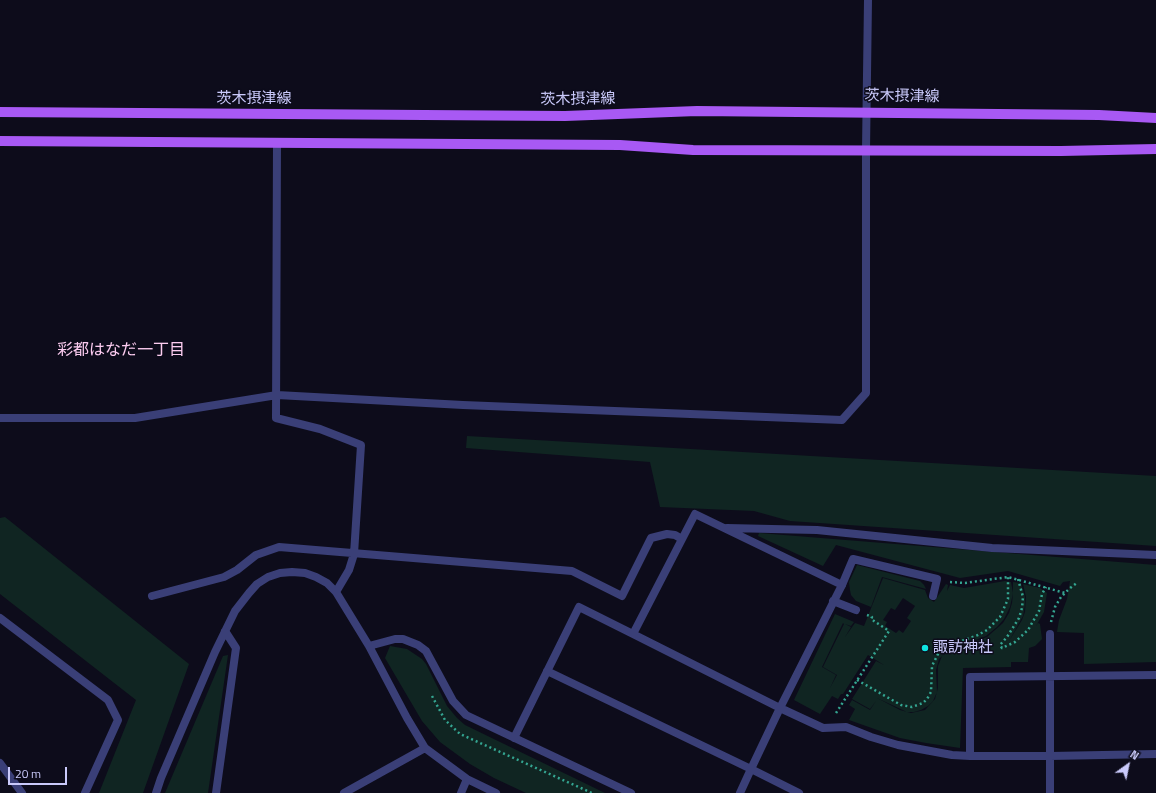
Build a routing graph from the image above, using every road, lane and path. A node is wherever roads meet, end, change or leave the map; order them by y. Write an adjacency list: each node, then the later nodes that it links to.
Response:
1 (868, 0): 3 (street)
2 (0, 112): 3 (main road, 茨木摂津線)
3 (867, 112): 4 (main road, 茨木摂津線); 8 (street)
4 (1156, 118)
5 (0, 141): 6 (main road)
6 (277, 142): 8 (main road); 9 (street)
7 (1156, 149): 8 (main road)
8 (866, 150): 9 (street)
9 (277, 395): 10 (street); 13 (street)
10 (0, 418)
11 (724, 528): 12 (street); 14 (street); 19 (street)
12 (682, 539): 13 (street); 30 (street)
13 (354, 554): 21 (street); 23 (street)
14 (1156, 555)
15 (1008, 577): 16 (path); 17 (path); 36 (path)
16 (1018, 579): 20 (path); 20 (path)
17 (950, 582)
18 (1078, 582): 22 (path)
19 (842, 585): 24 (street); 25 (street)
20 (1046, 587): 22 (path)
21 (336, 592): 29 (street); 32 (street)
22 (1065, 593): 31 (path)
23 (152, 596)
24 (933, 596)
25 (833, 601): 26 (street); 38 (street)
26 (856, 610)
27 (868, 615): 36 (path)
28 (0, 618): 49 (street)
29 (225, 631): 50 (street); 51 (street)
30 (633, 634): 33 (street); 38 (street)
31 (1050, 634): 35 (street)
32 (369, 646): 40 (street); 41 (street)
33 (547, 671): 40 (street); 46 (street)
34 (1156, 675): 35 (street)
35 (1050, 677): 43 (street); 44 (street)
36 (858, 680): 37 (path)
37 (843, 702)
38 (780, 708): 43 (street); 46 (street)
39 (439, 711): 55 (path)
40 (514, 738): 56 (street)
41 (425, 748): 47 (street); 52 (street)
42 (1156, 754): 44 (street)
43 (970, 756): 44 (street)
44 (1050, 756): 59 (street)
45 (0, 763): 48 (street)
46 (751, 769): 57 (street); 58 (street)
47 (467, 779): 53 (street); 54 (street)
48 (22, 793)
49 (85, 793)
50 (156, 793)
51 (216, 793)
52 (344, 793)
53 (461, 793)
54 (496, 793)
55 (592, 793)
56 (630, 793)
57 (740, 793)
58 (799, 793)
59 (1050, 793)

